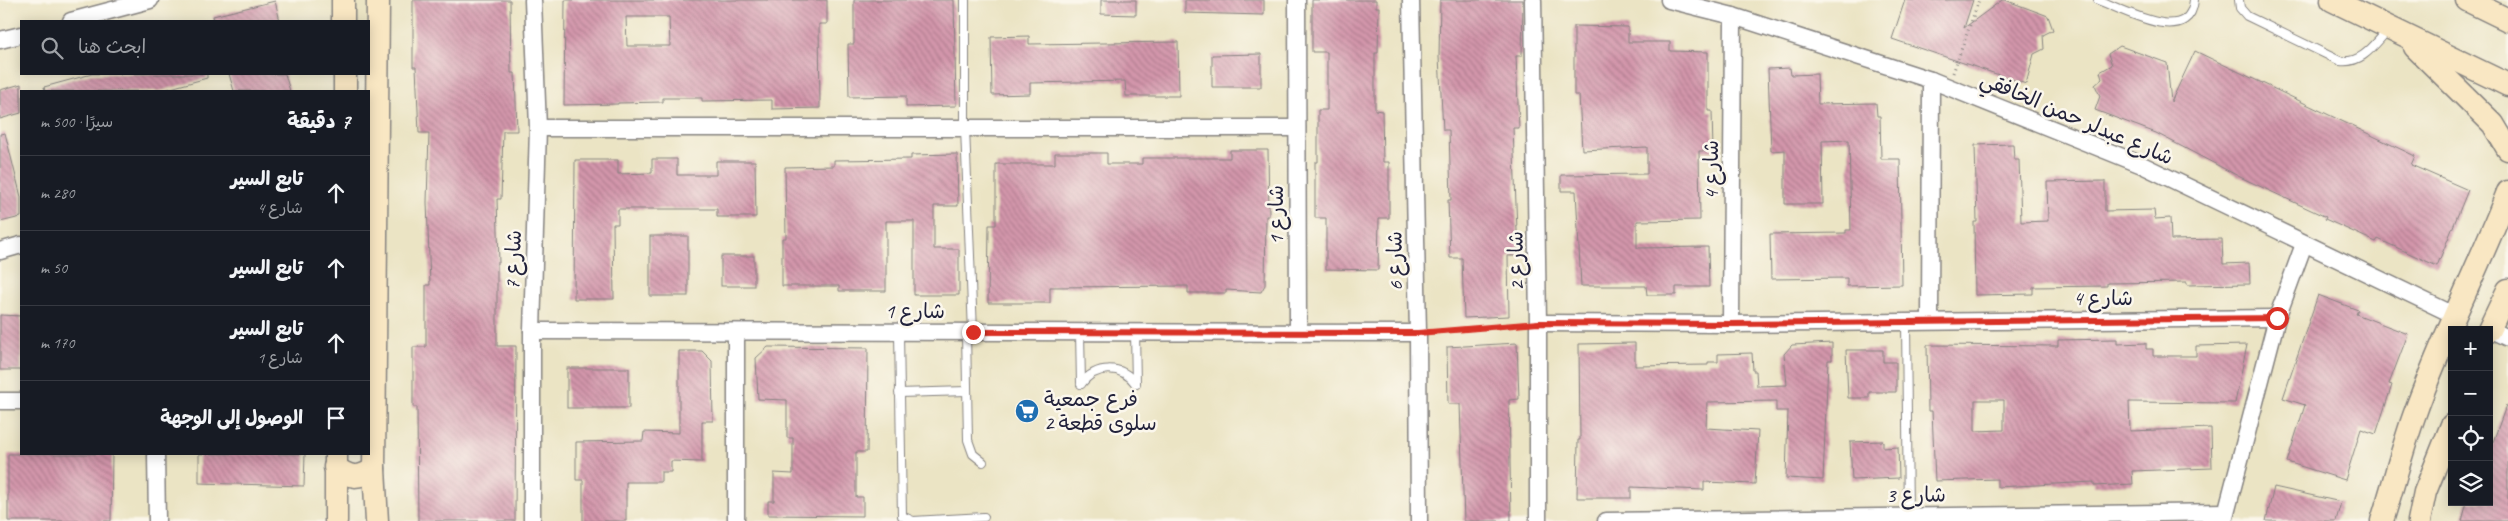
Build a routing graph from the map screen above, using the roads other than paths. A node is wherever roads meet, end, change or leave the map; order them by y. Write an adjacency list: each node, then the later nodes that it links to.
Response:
1 (150, 0): 16 (street)
2 (343, 0): 17 (street)
3 (378, 0): 58 (street)
4 (533, 0): 26 (street, شارع 7)
5 (965, 0): 27 (lane)
6 (1297, 0): 28 (street, شارع 1)
7 (1411, 0): 49 (street, شارع 6)
8 (1533, 0): 39 (street, شارع 2)
9 (1669, 0): 15 (street, شارع عبدلر حمن الخافقي)
10 (2098, 0): 11 (lane)
11 (2194, 0)
12 (2239, 0): 19 (lane)
13 (2332, 0): 19 (street)
14 (2467, 0): 18 (street)
15 (1733, 16): 23 (street, شارع عبدلر حمن الخافقي); 40 (street, شارع 4)
16 (75, 20)
17 (343, 20)
18 (2508, 20)
19 (2397, 33): 24 (street); 29 (street)
20 (20, 35): 21 (street)
21 (0, 40)
22 (345, 75): 25 (street)
23 (1931, 80): 32 (street, شارع عبدلر حمن الخافقي); 37 (street)
24 (2508, 85)
25 (345, 90)
26 (538, 128): 27 (street); 41 (street, شارع 7)
27 (965, 128): 28 (street); 44 (lane)
28 (1297, 128): 42 (street, شارع 1)
29 (2508, 149)
30 (2508, 192): 35 (street)
31 (20, 244): 33 (street)
32 (2304, 244): 35 (street, شارع عبدلر حمن الخافقي); 36 (street, شارع 3)
33 (0, 250)
34 (2508, 290): 47 (street)
35 (2454, 315): 62 (street)
36 (2277, 318): 37 (street, شارع 4); 59 (street, شارع 3)
37 (1930, 320): 38 (street, شارع 4)
38 (1906, 321): 40 (street, شارع 4); 61 (lane)
39 (1538, 323): 40 (street, شارع 4); 69 (street, شارع 2)
40 (1731, 324)
41 (532, 331): 48 (street, شارع 1); 66 (street, شارع 7)
42 (1298, 331): 46 (street, شارع 1); 49 (street, شارع 1)
43 (899, 332): 44 (street, شارع 1); 48 (street, شارع 1); 51 (lane)
44 (970, 332): 45 (street, شارع 1); 50 (lane)
45 (1080, 332): 46 (street, شارع 1); 46 (lane)
46 (1135, 332)
47 (2496, 332)
48 (736, 333): 67 (street)
49 (1418, 333): 68 (street, شارع 6)
50 (967, 391): 51 (lane); 57 (lane)
51 (899, 393): 60 (lane)
52 (0, 401): 53 (street)
53 (20, 401)
54 (2448, 434): 71 (street)
55 (156, 455): 63 (street)
56 (336, 460): 58 (street); 64 (street)
57 (984, 462)
58 (374, 469): 65 (street)
59 (2225, 516): 61 (street, شارع 3)
60 (984, 517)
61 (1908, 519): 70 (street, شارع 3)
62 (2384, 520)
63 (157, 521)
64 (336, 521)
65 (377, 521)
66 (532, 521)
67 (736, 521)
68 (1419, 521)
69 (1538, 521)
70 (1606, 521)
71 (2419, 521)

